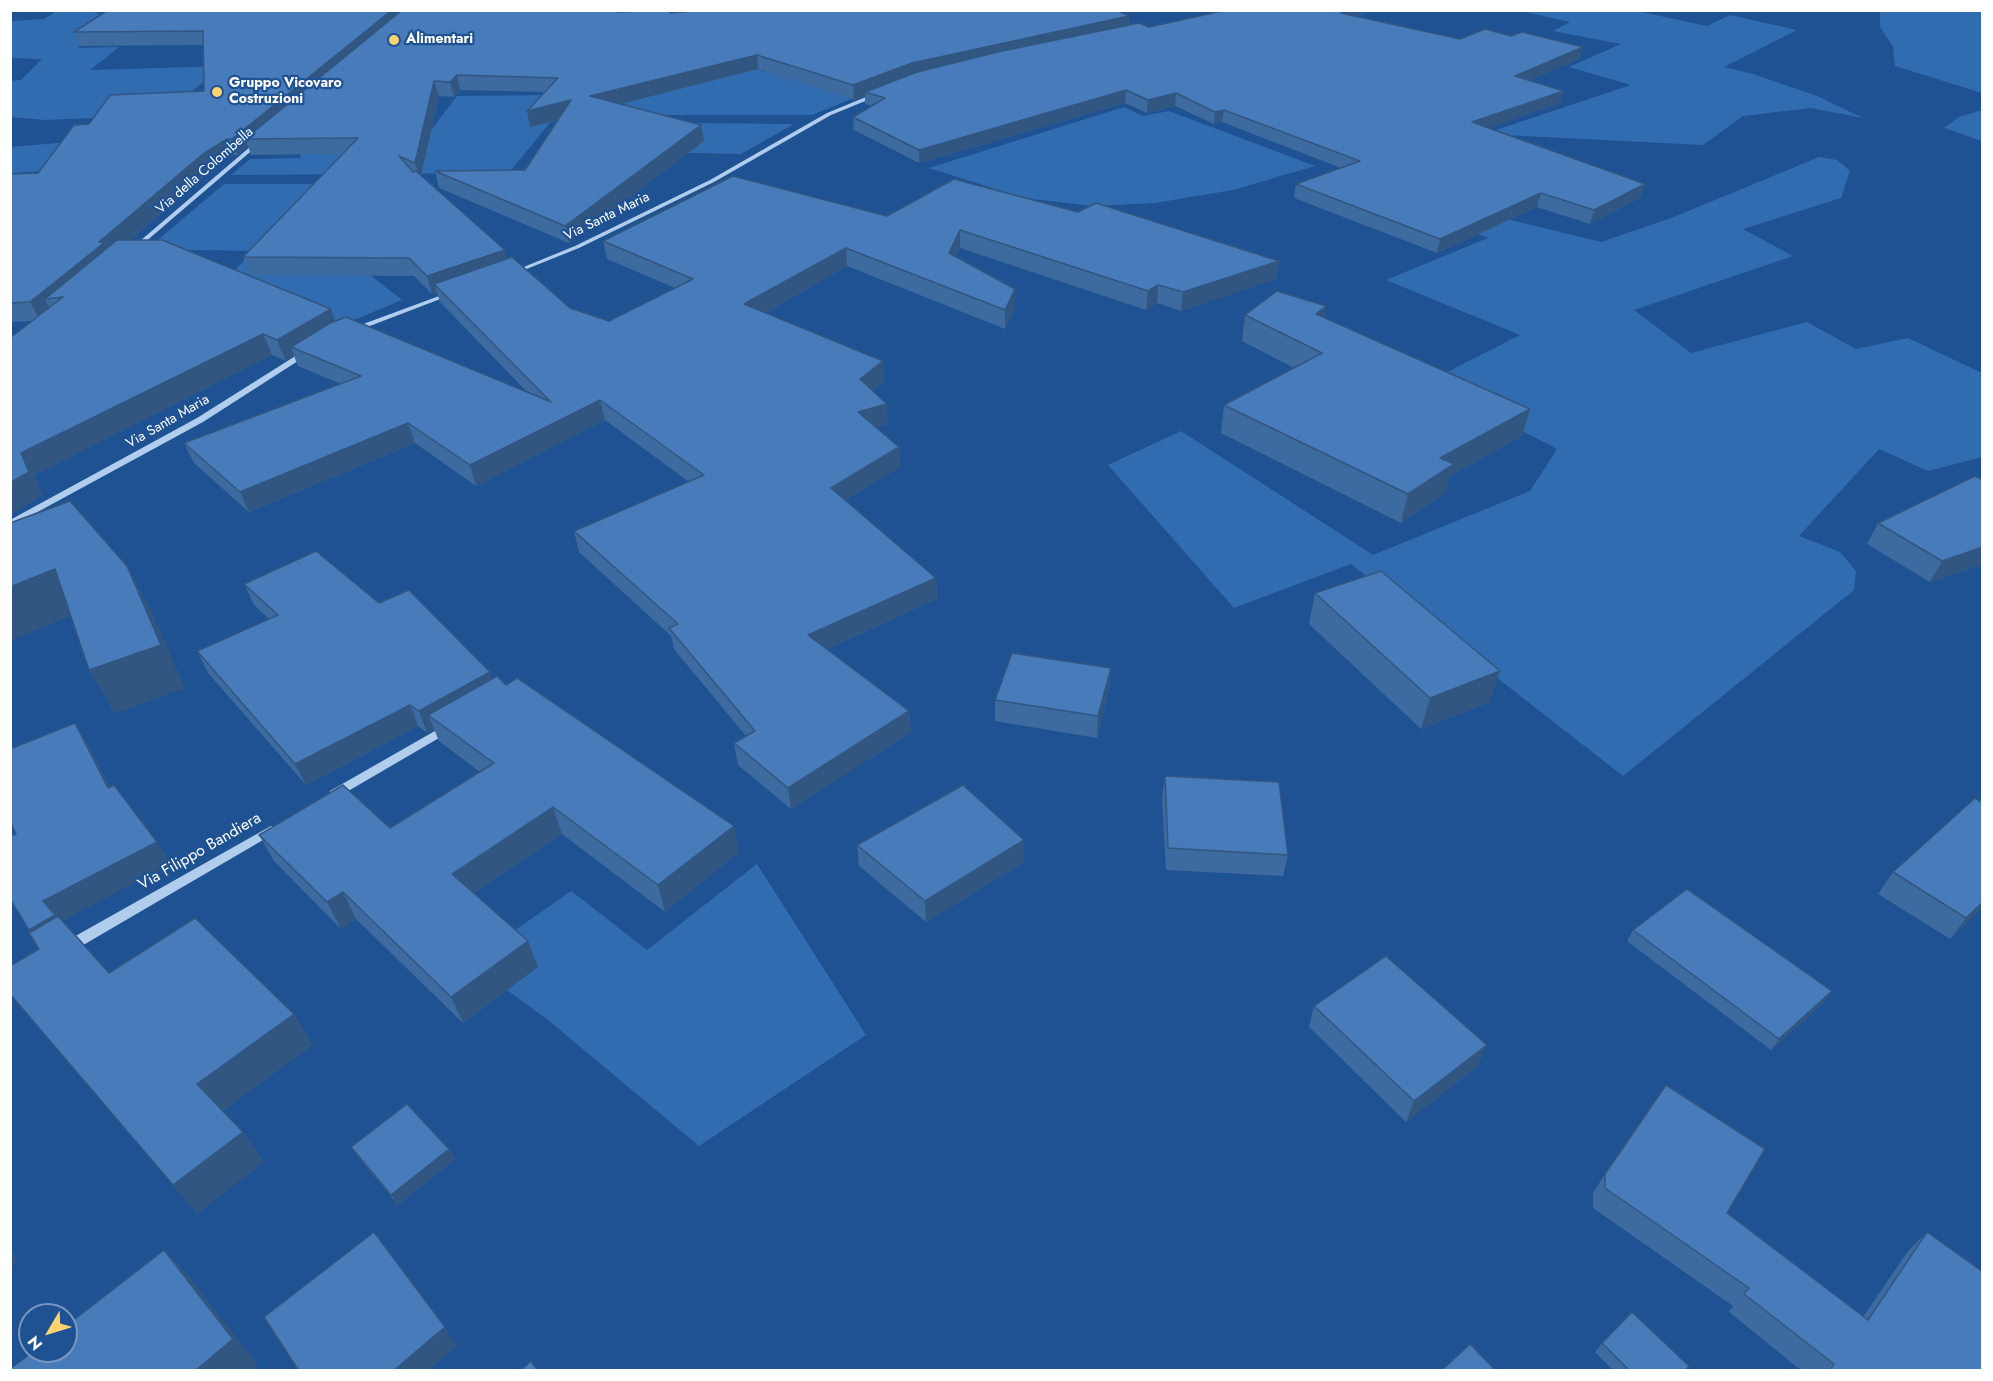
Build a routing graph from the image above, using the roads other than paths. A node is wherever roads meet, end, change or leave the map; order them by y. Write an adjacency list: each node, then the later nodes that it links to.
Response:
1 (887, 90): 4 (street, Via Santa Maria)
2 (263, 138): 3 (street, Via della Colombella)
3 (131, 252)
4 (509, 274)
5 (465, 289): 6 (street)
6 (343, 333)
7 (316, 347): 8 (street, Via Santa Maria)
8 (10, 524)
9 (458, 722): 10 (street)
10 (324, 799)
11 (283, 823): 12 (street, Via Filippo Bandiera)
12 (56, 954)

